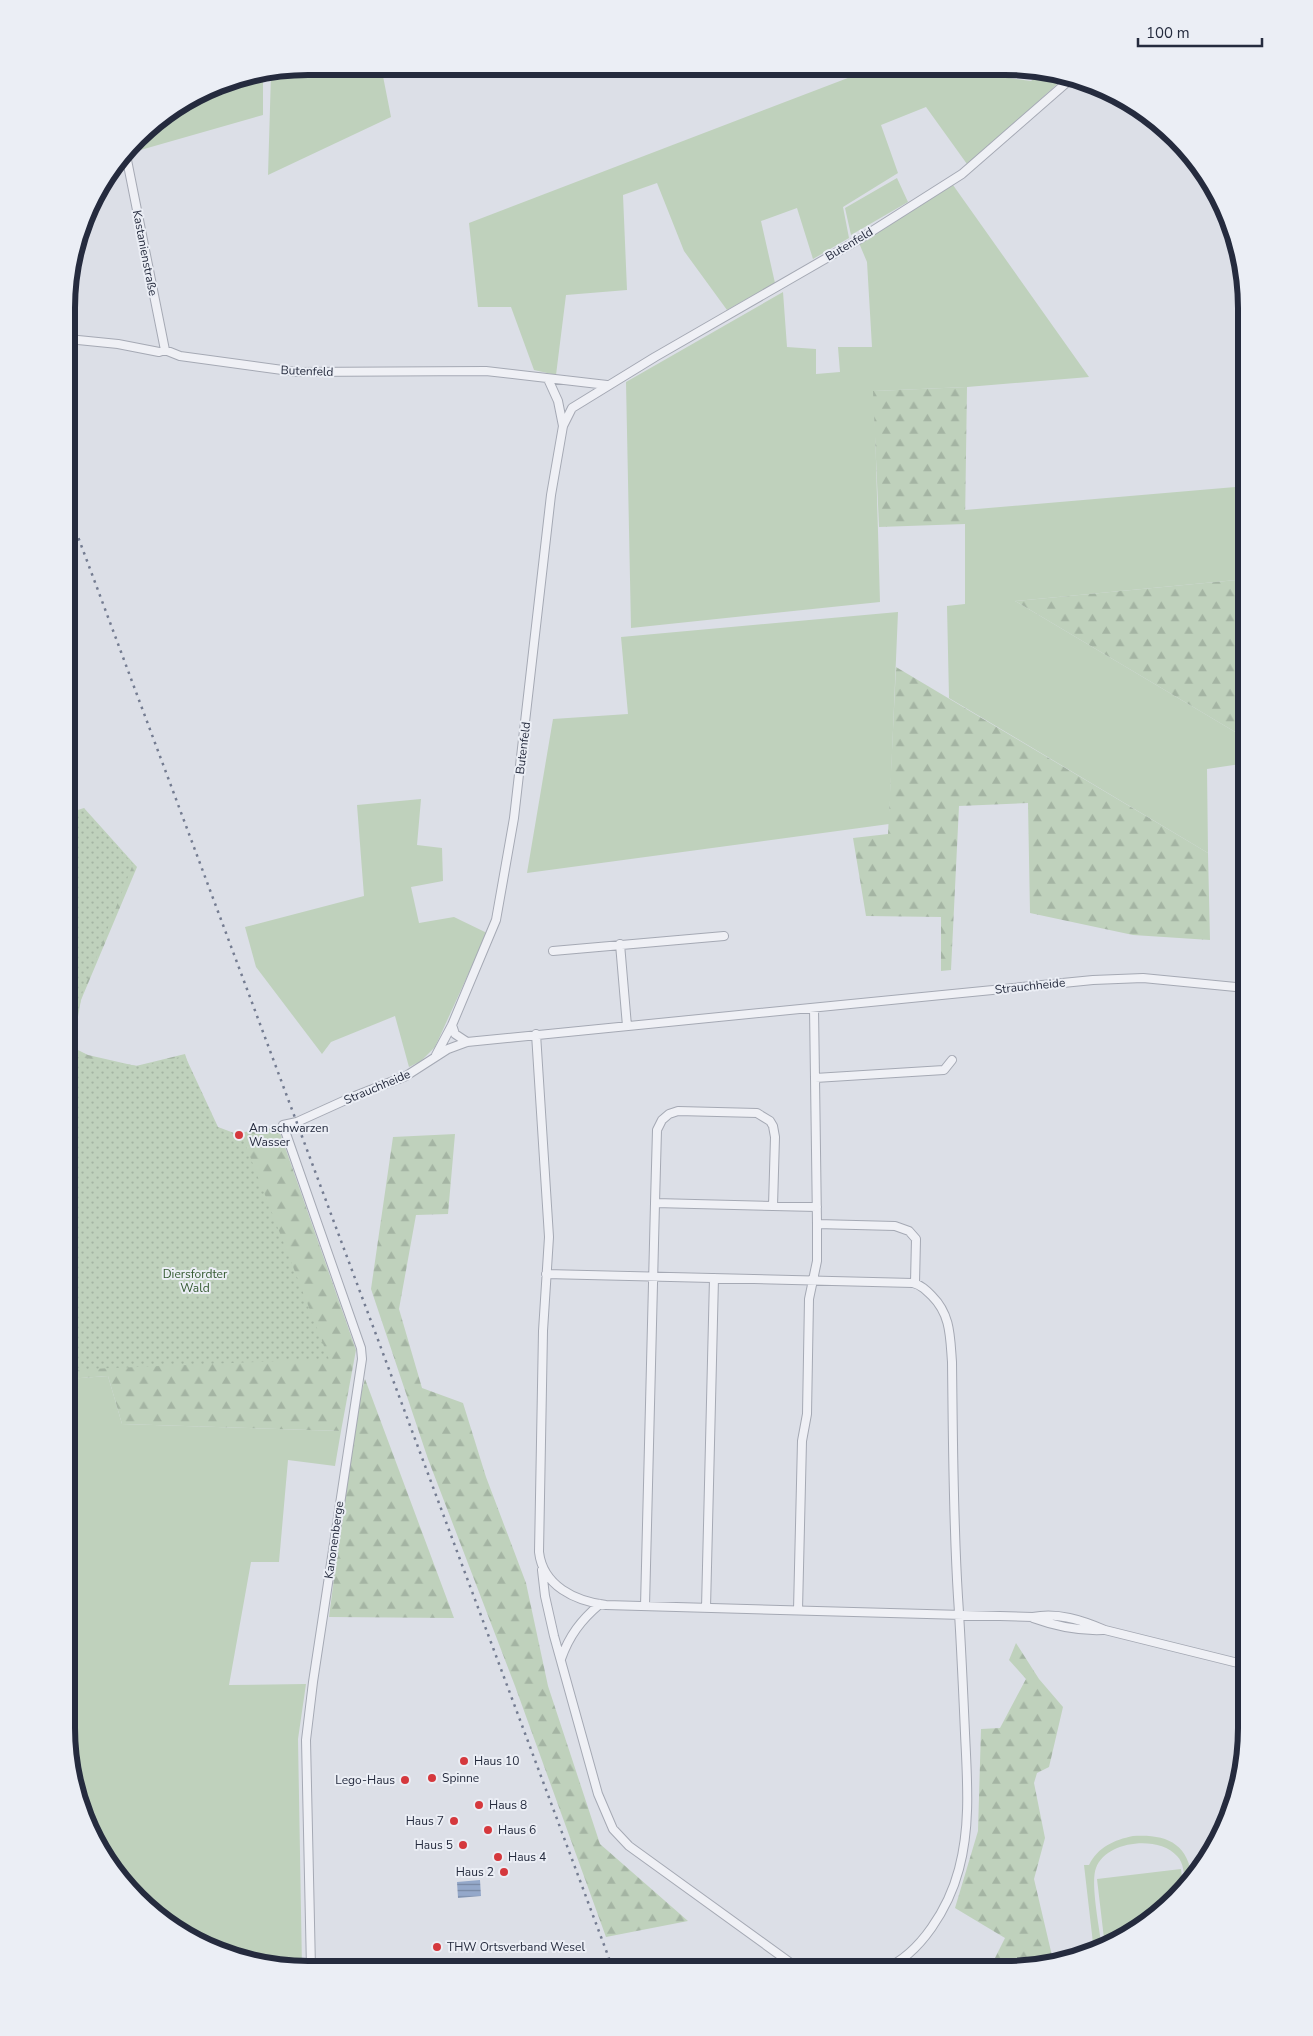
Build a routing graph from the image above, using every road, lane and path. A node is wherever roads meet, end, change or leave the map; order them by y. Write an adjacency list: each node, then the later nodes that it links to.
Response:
1 (1066, 83): 6 (street, Butenfeld)
2 (127, 161): 4 (street, Kastanienstraße)
3 (75, 340): 4 (street, Butenfeld)
4 (165, 350): 5 (street, Butenfeld)
5 (548, 378): 6 (street, Butenfeld); 7 (street, Butenfeld)
6 (607, 385): 7 (street, Butenfeld)
7 (563, 426): 13 (street, Butenfeld)
8 (724, 936): 9 (street)
9 (620, 944): 10 (street); 14 (street)
10 (553, 951)
11 (1238, 987): 12 (street, Strauchheide)
12 (814, 1008): 14 (street, Strauchheide); 19 (street)
13 (452, 1025): 16 (street); 17 (street, Butenfeld)
14 (627, 1026): 15 (street, Strauchheide)
15 (536, 1034): 16 (street, Strauchheide); 25 (street)
16 (467, 1042): 17 (street, Strauchheide)
17 (435, 1056): 20 (street, Strauchheide)
18 (952, 1060): 19 (street)
19 (815, 1078): 23 (street)
20 (283, 1126): 38 (street, Kanonenberge)
21 (655, 1203): 22 (street); 22 (street); 26 (street)
22 (773, 1206): 23 (street)
23 (817, 1207): 24 (street)
24 (817, 1224): 28 (street); 29 (street)
25 (546, 1274): 26 (street); 30 (street)
26 (654, 1277): 27 (street); 32 (street)
27 (714, 1278): 28 (street); 33 (street)
28 (813, 1280): 29 (street); 34 (street)
29 (915, 1283): 35 (street)
30 (541, 1566): 31 (street); 36 (street)
31 (600, 1604): 32 (street); 36 (street)
32 (646, 1606): 33 (street)
33 (706, 1608): 34 (street)
34 (798, 1610): 35 (street)
35 (960, 1614): 37 (street); 40 (street)
36 (561, 1659): 39 (street)
37 (1238, 1663)
38 (311, 1961)
39 (788, 1961)
40 (896, 1961)

